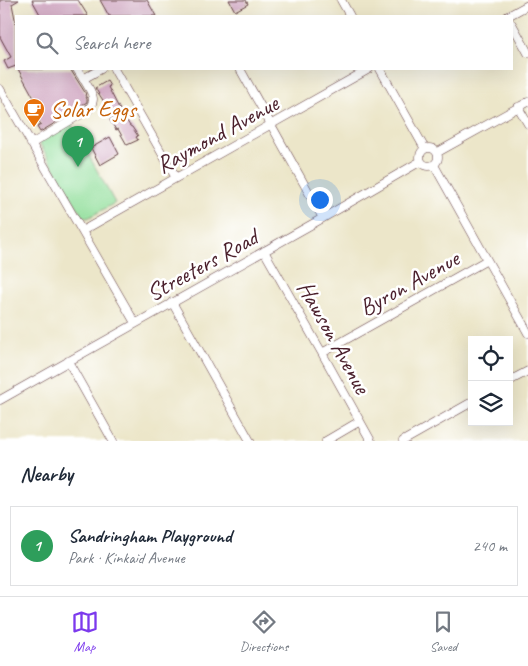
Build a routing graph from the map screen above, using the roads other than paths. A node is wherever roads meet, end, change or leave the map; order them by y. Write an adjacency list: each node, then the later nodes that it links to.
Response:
1 (341, 0): 3 (street)
2 (528, 5): 4 (street)
3 (349, 15)
4 (510, 15)
5 (513, 26): 6 (street)
6 (528, 53)
7 (78, 70): 13 (street)
8 (99, 70): 13 (street)
9 (115, 70): 24 (street)
10 (241, 70): 17 (street)
11 (367, 70): 17 (street, Raymond Avenue)
12 (381, 70): 20 (street)
13 (83, 79): 19 (street)
14 (0, 89): 19 (street)
15 (528, 102): 16 (street)
16 (518, 107): 18 (street); 21 (street)
17 (272, 124): 24 (street, Raymond Avenue); 25 (street)
18 (528, 124)
19 (31, 144): 26 (street)
20 (425, 149): 21 (street); 22 (street)
21 (438, 152): 23 (street)
22 (421, 162): 23 (street); 25 (street, Streeters Road)
23 (434, 165): 28 (street)
24 (176, 178): 26 (street, Raymond Avenue)
25 (322, 218): 27 (street, Streeters Road)
26 (82, 231): 30 (street)
27 (264, 251): 29 (street, Streeters Road); 32 (street, Hawson Avenue)
28 (487, 260): 31 (street); 32 (street, Byron Avenue)
29 (172, 302): 30 (street, Streeters Road); 40 (street)
30 (135, 323): 33 (street, Streeters Road)
31 (528, 332)
32 (322, 353): 38 (street, Hawson Avenue)
33 (68, 361): 36 (street, Streeters Road); 39 (street)
34 (528, 371): 35 (street)
35 (513, 379)
36 (0, 400)
37 (468, 404): 43 (street)
38 (360, 421): 41 (street); 42 (street, Hawson Avenue)
39 (113, 441)
40 (250, 441)
41 (326, 441)
42 (371, 441)
43 (403, 441)

